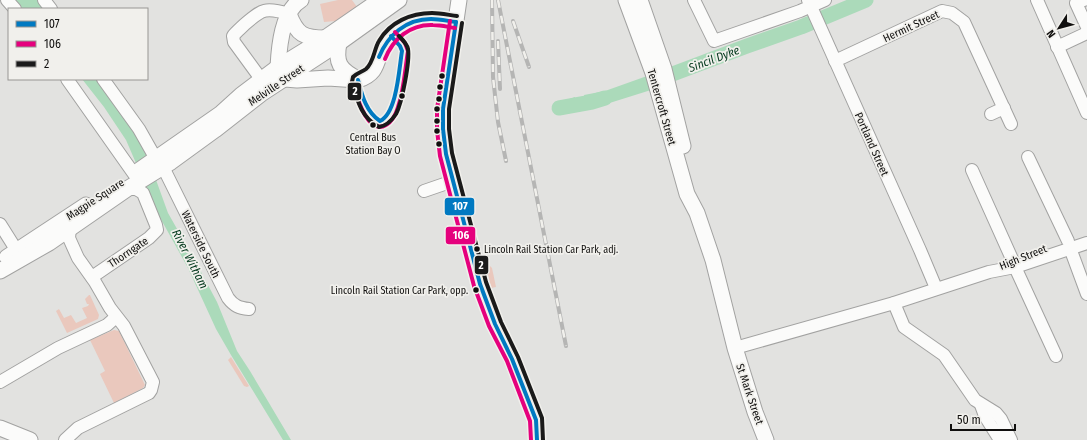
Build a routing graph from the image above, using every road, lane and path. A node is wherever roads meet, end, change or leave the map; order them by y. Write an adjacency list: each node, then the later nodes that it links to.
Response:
1 (7, 0): 15 (street)
2 (44, 0): 16 (street)
3 (301, 0): 17 (main road)
4 (380, 0): 21 (main road, Melville Street)
5 (399, 0): 21 (main road, Melville Street)
6 (459, 0): 18 (main road)
7 (626, 0): 24 (main road, Tentercroft Street)
8 (640, 0): 24 (main road, Tentercroft Street)
9 (694, 0): 13 (street)
10 (825, 0): 13 (street)
11 (1037, 0): 22 (street)
12 (1078, 1): 19 (street)
13 (811, 6): 23 (street, Portland Street)
14 (942, 6): 23 (street, Hermit Street); 30 (street, Hermit Street)
15 (14, 8)
16 (50, 8)
17 (289, 14): 21 (main road); 25 (main road); 26 (street)
18 (456, 22): 29 (main road); 37 (main road)
19 (1087, 27)
20 (1087, 32): 22 (street)
21 (332, 41): 25 (main road, Melville Street); 29 (main road)
22 (1057, 47): 31 (street)
23 (836, 61): 51 (street, Portland Street)
24 (659, 71): 56 (main road, Tentercroft Street)
25 (281, 73): 26 (main road, Melville Street); 29 (main road); 35 (main road, Melville Street)
26 (261, 79): 35 (main road, Melville Street)
27 (68, 80): 35 (street)
28 (104, 80): 35 (street, Waterside South)
29 (358, 80)
30 (1004, 108): 32 (street); 33 (street, Hermit Street)
31 (1087, 113)
32 (991, 114)
33 (1011, 124)
34 (1028, 157): 44 (street)
35 (148, 169): 38 (main road, Magpie Square); 41 (main road, Magpie Square); 54 (street, Waterside South)
36 (972, 170): 48 (street)
37 (453, 182): 39 (street); 59 (main road)
38 (127, 189): 41 (main road, Magpie Square); 50 (street, Thorngate)
39 (424, 191)
40 (0, 224): 45 (street)
41 (57, 234): 45 (main road); 46 (street); 46 (street); 49 (main road)
42 (1087, 234): 44 (street, High Street)
43 (1087, 243): 44 (street, High Street)
44 (1069, 245): 48 (street, High Street); 52 (street)
45 (17, 251): 47 (main road)
46 (78, 258): 50 (street)
47 (0, 262)
48 (1014, 263): 51 (street, High Street); 57 (street)
49 (0, 271)
50 (92, 277): 55 (street)
51 (936, 288): 53 (street, High Street)
52 (1087, 294)
53 (894, 302): 56 (street, High Street); 60 (street)
54 (249, 309)
55 (116, 317): 58 (street); 63 (street)
56 (734, 348): 66 (main road, St Mark Street)
57 (1056, 356)
58 (0, 382)
59 (528, 402): 64 (main road); 65 (main road)
60 (981, 405): 67 (street); 68 (street)
61 (0, 428): 62 (main road)
62 (30, 440)
63 (65, 440)
64 (527, 440)
65 (537, 440)
66 (766, 440)
67 (1000, 440)
68 (1011, 440)

